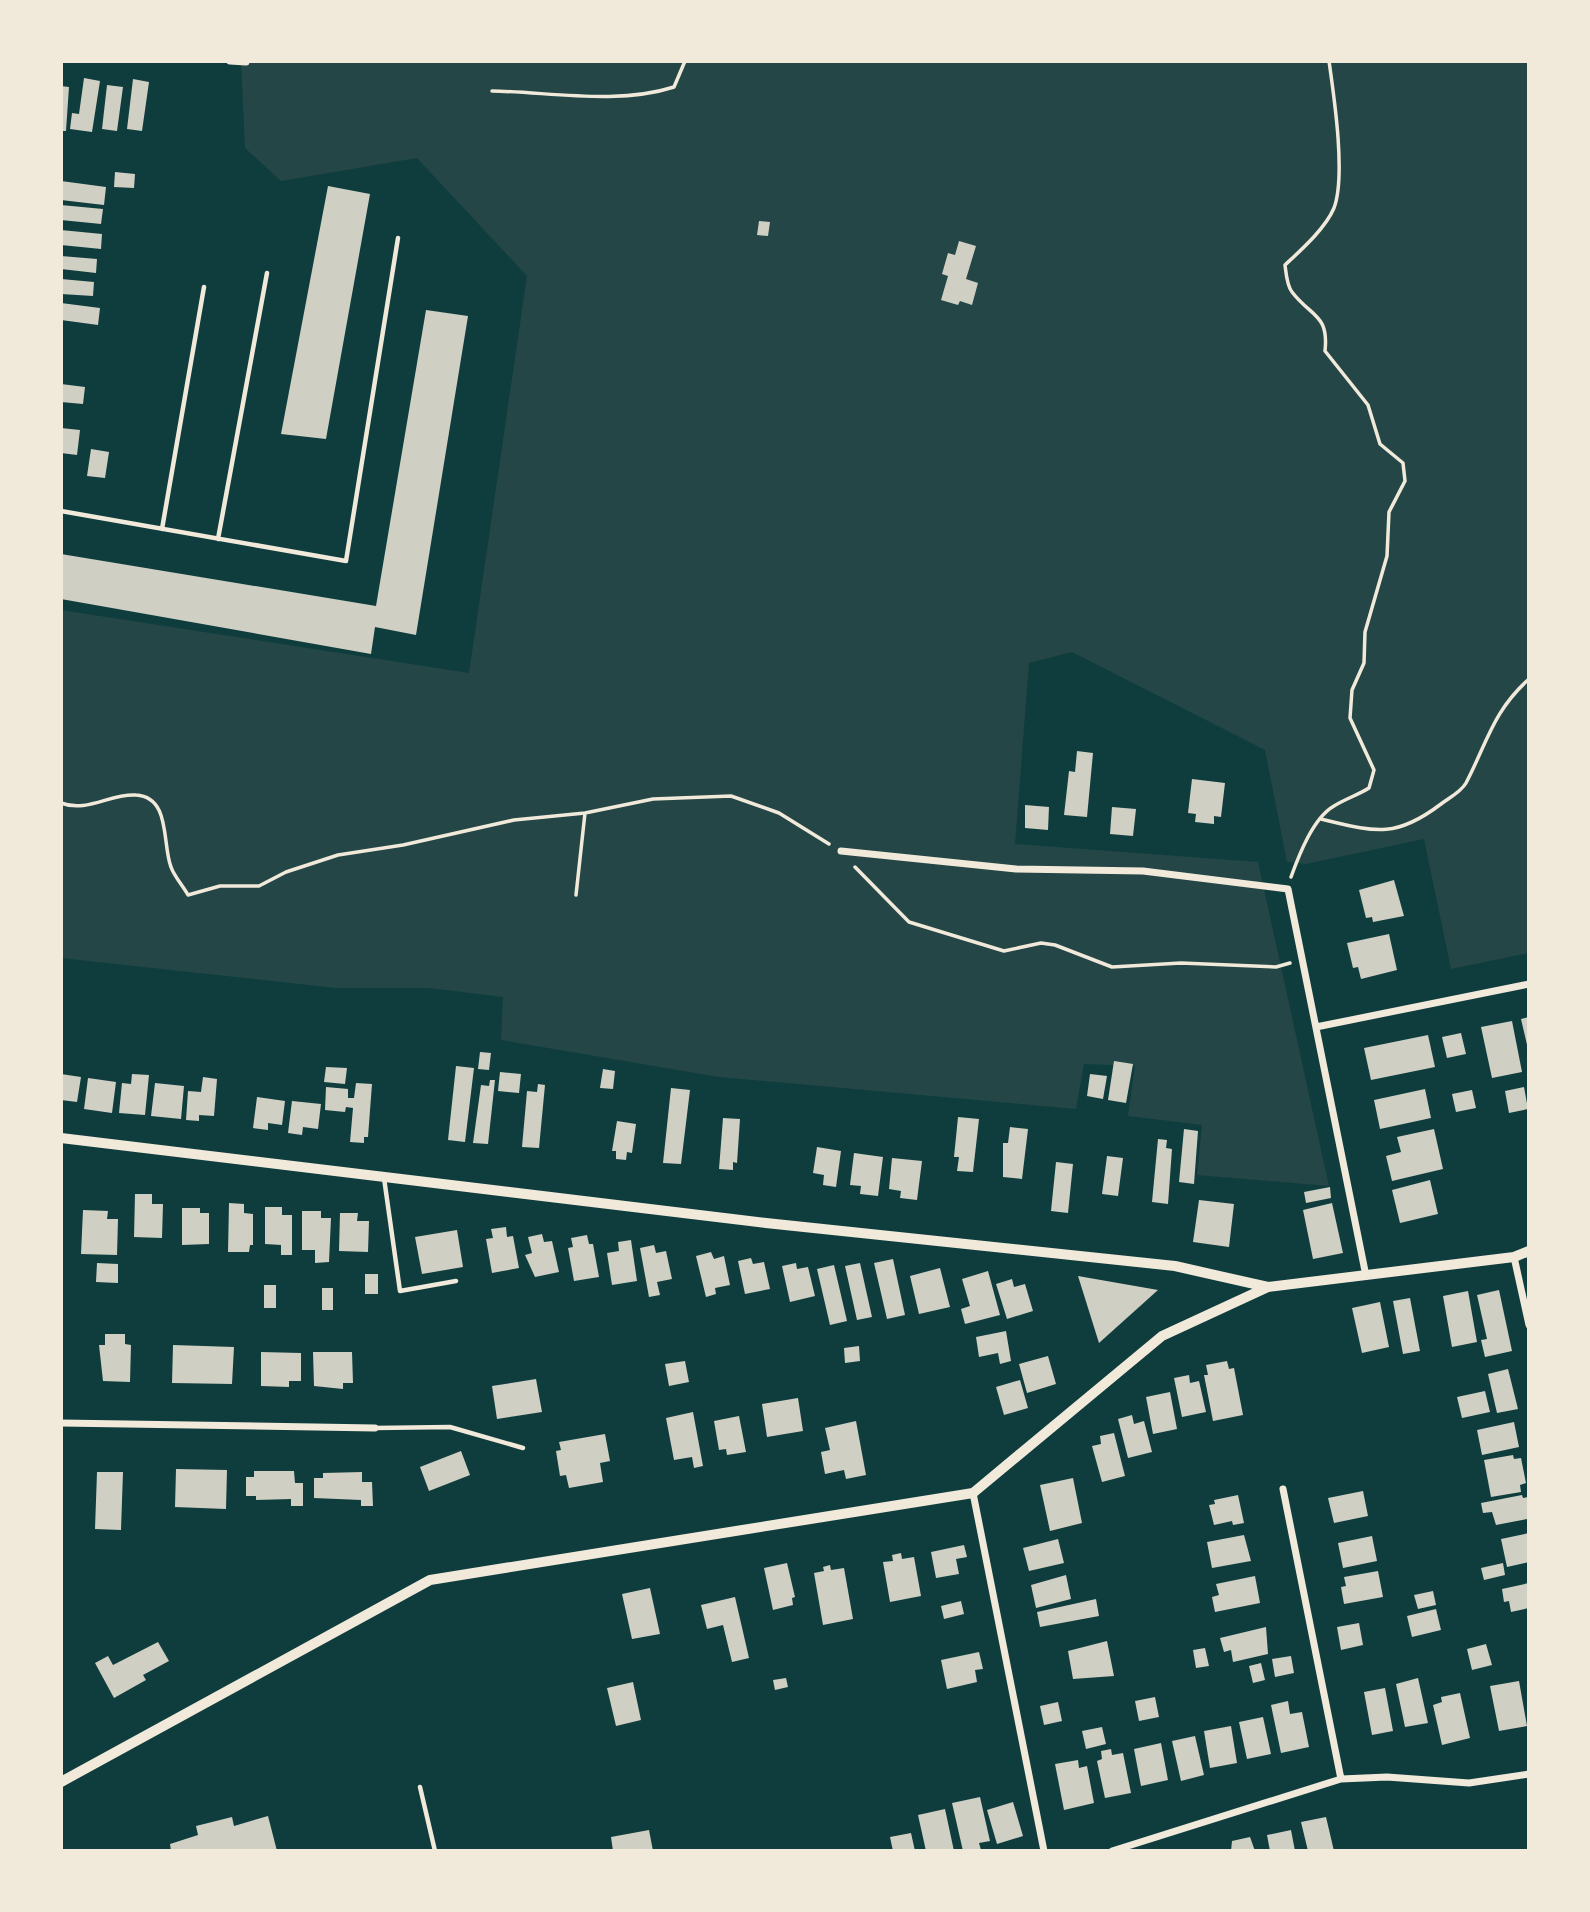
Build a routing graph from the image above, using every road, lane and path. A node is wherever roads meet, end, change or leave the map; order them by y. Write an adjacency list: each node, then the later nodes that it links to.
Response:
1 (230, 61): 4 (street)
2 (685, 61): 5 (path)
3 (1329, 61): 15 (path)
4 (246, 62)
5 (492, 90)
6 (398, 237): 11 (lane)
7 (267, 273): 11 (lane)
8 (204, 287): 10 (lane)
9 (61, 510): 10 (lane)
10 (162, 529): 11 (lane)
11 (218, 539)
12 (1529, 679): 15 (path)
13 (61, 803): 14 (path)
14 (585, 813): 16 (path); 18 (path)
15 (1321, 819): 17 (path)
16 (841, 851): 17 (street); 19 (path)
17 (1288, 889): 19 (street)
18 (576, 895)
19 (1302, 959): 21 (street)
20 (1529, 984): 21 (street)
21 (1315, 1027): 26 (street)
22 (61, 1138): 23 (street)
23 (384, 1177): 27 (lane); 28 (street)
24 (1529, 1251): 25 (street)
25 (1514, 1257): 26 (street); 29 (street)
26 (1366, 1276): 28 (street)
27 (456, 1281)
28 (1268, 1287): 34 (street)
29 (1529, 1325)
30 (61, 1423): 31 (street)
31 (375, 1428): 32 (lane)
32 (523, 1448)
33 (1283, 1489): 36 (street)
34 (973, 1493): 37 (street); 40 (street)
35 (1529, 1774): 36 (street)
36 (1341, 1779): 41 (street)
37 (61, 1783)
38 (420, 1787): 39 (lane)
39 (435, 1851)
40 (1044, 1851)
41 (1112, 1851)

